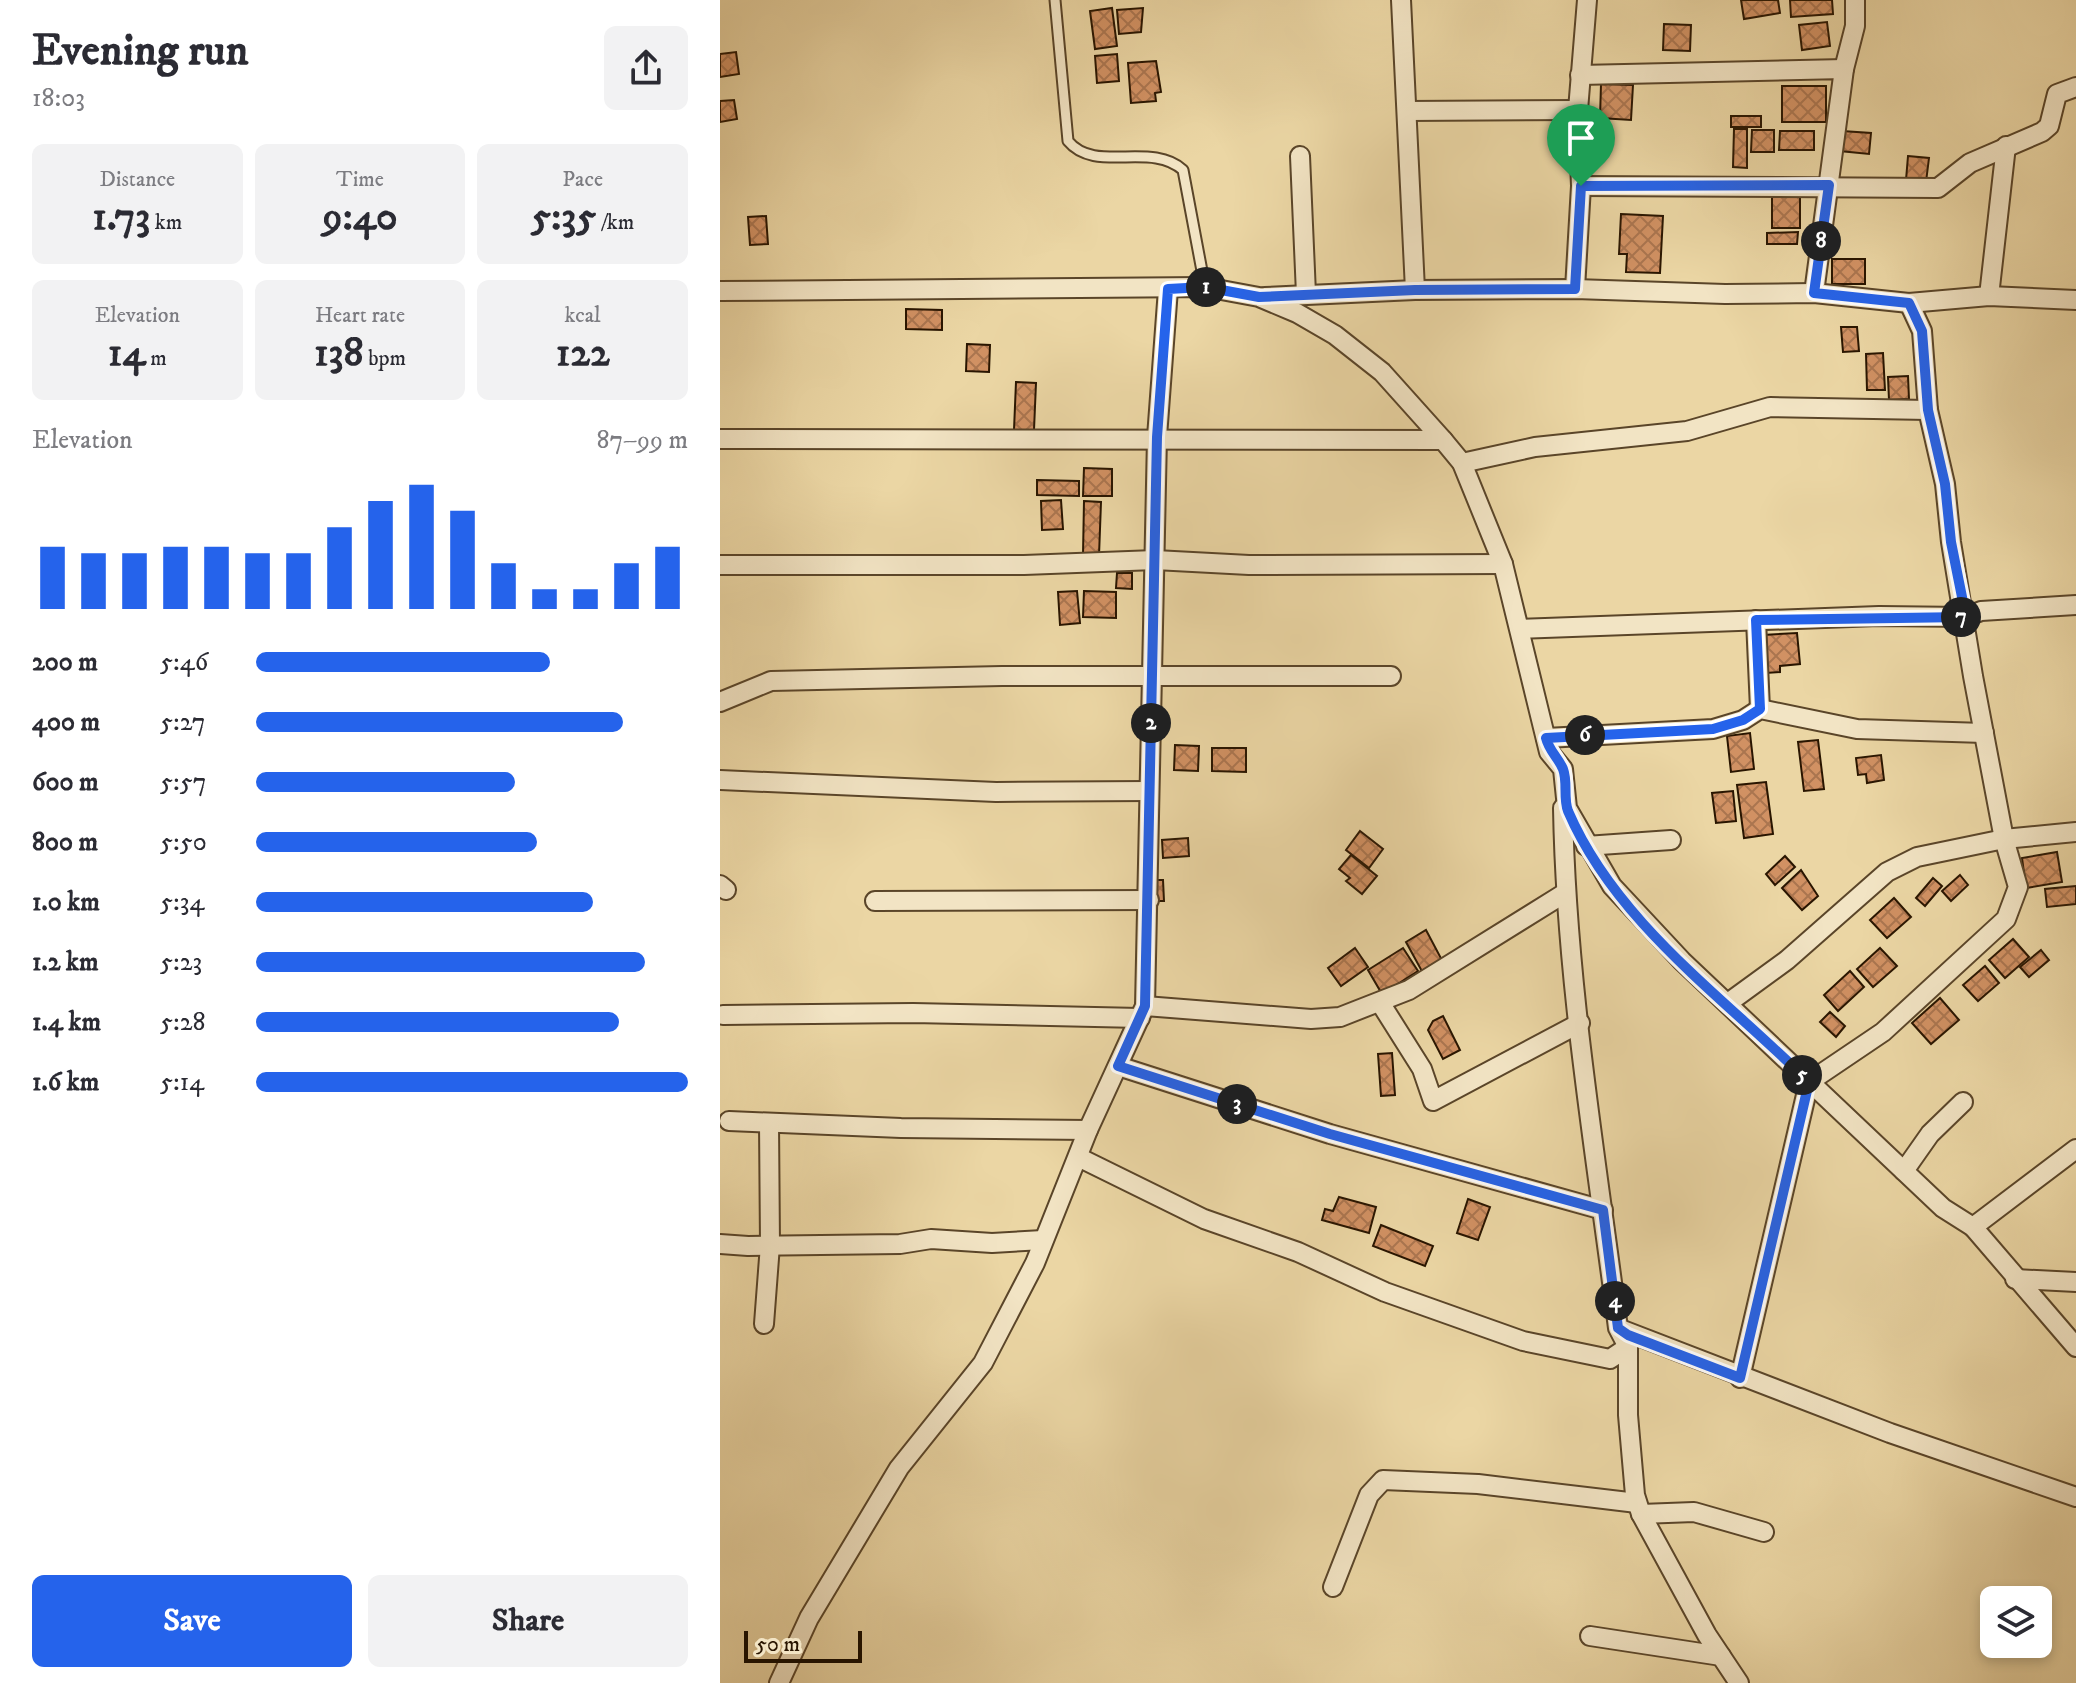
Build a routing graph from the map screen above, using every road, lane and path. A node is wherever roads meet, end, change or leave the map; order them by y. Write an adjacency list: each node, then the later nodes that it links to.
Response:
1 (1055, 0): 14 (lane)
2 (1401, 0): 9 (street)
3 (1587, 0): 6 (street)
4 (1855, 0): 5 (street)
5 (1844, 69): 6 (street); 12 (street)
6 (1580, 75): 8 (street)
7 (2076, 87): 10 (street)
8 (1578, 110): 9 (street); 13 (street)
9 (1407, 111): 17 (street)
10 (2006, 146): 12 (street); 21 (street)
11 (1300, 156): 20 (street)
12 (1829, 185): 13 (street); 19 (street)
13 (1581, 186): 16 (street)
14 (1205, 287): 15 (street); 22 (street)
15 (1168, 289): 18 (street); 26 (street)
16 (1575, 289): 17 (street); 19 (street)
17 (1415, 290): 20 (street)
18 (720, 291)
19 (1814, 293): 24 (street)
20 (1306, 294): 22 (street)
21 (1989, 296): 23 (street); 24 (street)
22 (1259, 297): 28 (street)
23 (2076, 300)
24 (1909, 303): 25 (street)
25 (1928, 410): 29 (street); 34 (street)
26 (1157, 437): 27 (street); 28 (street); 30 (street)
27 (720, 439)
28 (1443, 440): 29 (street)
29 (1462, 463): 31 (street)
30 (1155, 560): 31 (street); 32 (street); 37 (street)
31 (1503, 564): 36 (street)
32 (720, 565)
33 (2076, 605): 34 (street)
34 (1966, 617): 35 (street); 41 (street)
35 (1756, 620): 36 (street); 40 (street)
36 (1520, 629): 42 (street)
37 (1151, 676): 38 (street); 39 (street); 45 (street)
38 (1391, 676)
39 (720, 702)
40 (1760, 709): 41 (street); 42 (street)
41 (1984, 733): 47 (street)
42 (1546, 738): 43 (street)
43 (1563, 769): 49 (street); 50 (street)
44 (720, 780): 45 (street)
45 (1149, 791): 51 (street)
46 (2076, 832): 47 (street)
47 (2004, 839): 53 (street); 59 (street)
48 (1671, 840): 49 (street)
49 (1586, 846): 53 (street)
50 (1565, 893): 54 (street); 57 (street)
51 (1149, 900): 52 (street); 55 (street)
52 (875, 901)
53 (1728, 1003): 59 (street)
54 (1381, 1004): 55 (street); 57 (street)
55 (1142, 1012): 56 (street); 58 (street)
56 (723, 1015)
57 (1580, 1023): 67 (street)
58 (1118, 1066): 63 (street); 67 (street)
59 (1809, 1082): 66 (street); 78 (street)
60 (1963, 1102): 66 (street)
61 (729, 1121): 62 (street)
62 (769, 1123): 63 (street); 71 (street)
63 (1088, 1130): 65 (street)
64 (2076, 1149): 68 (street)
65 (1078, 1157): 69 (street); 76 (street)
66 (1904, 1171): 68 (street)
67 (1603, 1210): 75 (street)
68 (1973, 1227): 72 (street)
69 (1043, 1240): 71 (street); 85 (street)
70 (720, 1244): 71 (street)
71 (770, 1245): 74 (street)
72 (2015, 1279): 73 (street); 77 (street)
73 (2076, 1282)
74 (764, 1324)
75 (1618, 1328): 76 (street); 78 (street)
76 (1628, 1347): 80 (street)
77 (2076, 1347)
78 (1740, 1378): 79 (street)
79 (2076, 1497)
80 (1639, 1508): 81 (street); 82 (street); 84 (street)
81 (1764, 1532)
82 (1333, 1587)
83 (1590, 1636): 84 (street)
84 (1721, 1656): 86 (street)
85 (779, 1683)
86 (1739, 1683)

